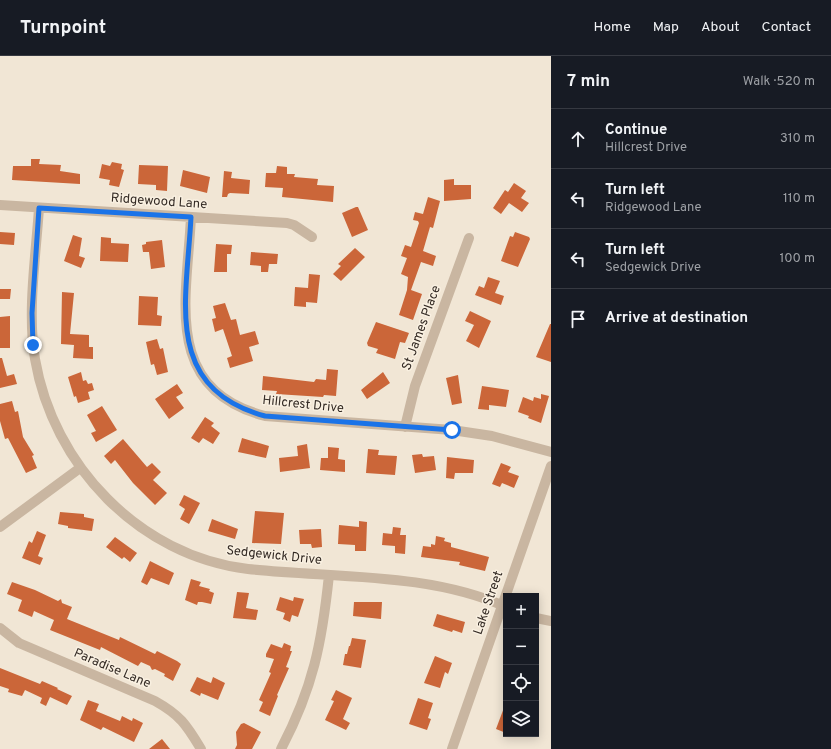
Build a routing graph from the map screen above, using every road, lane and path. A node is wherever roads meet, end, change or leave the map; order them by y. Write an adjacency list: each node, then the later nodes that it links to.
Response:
1 (0, 206): 2 (street, Ridgewood Lane)
2 (39, 208): 3 (street, Ridgewood Lane); 9 (street, Sedgewick Drive)
3 (191, 217): 4 (street, Ridgewood Lane); 6 (street, Hillcrest Drive)
4 (312, 237)
5 (468, 238): 6 (street, St James Place)
6 (405, 427): 7 (street, Hillcrest Drive)
7 (551, 452)
8 (551, 466): 12 (street, Lake Street)
9 (80, 468): 10 (street); 11 (street, Sedgewick Drive)
10 (0, 527)
11 (329, 575): 13 (street, Sedgewick Drive); 19 (street)
12 (508, 593)
13 (503, 606)
14 (503, 609): 20 (street, Lake Street)
15 (539, 619): 16 (street)
16 (551, 621)
17 (0, 628): 18 (street, Paradise Lane)
18 (202, 749)
19 (281, 749)
20 (452, 749)

